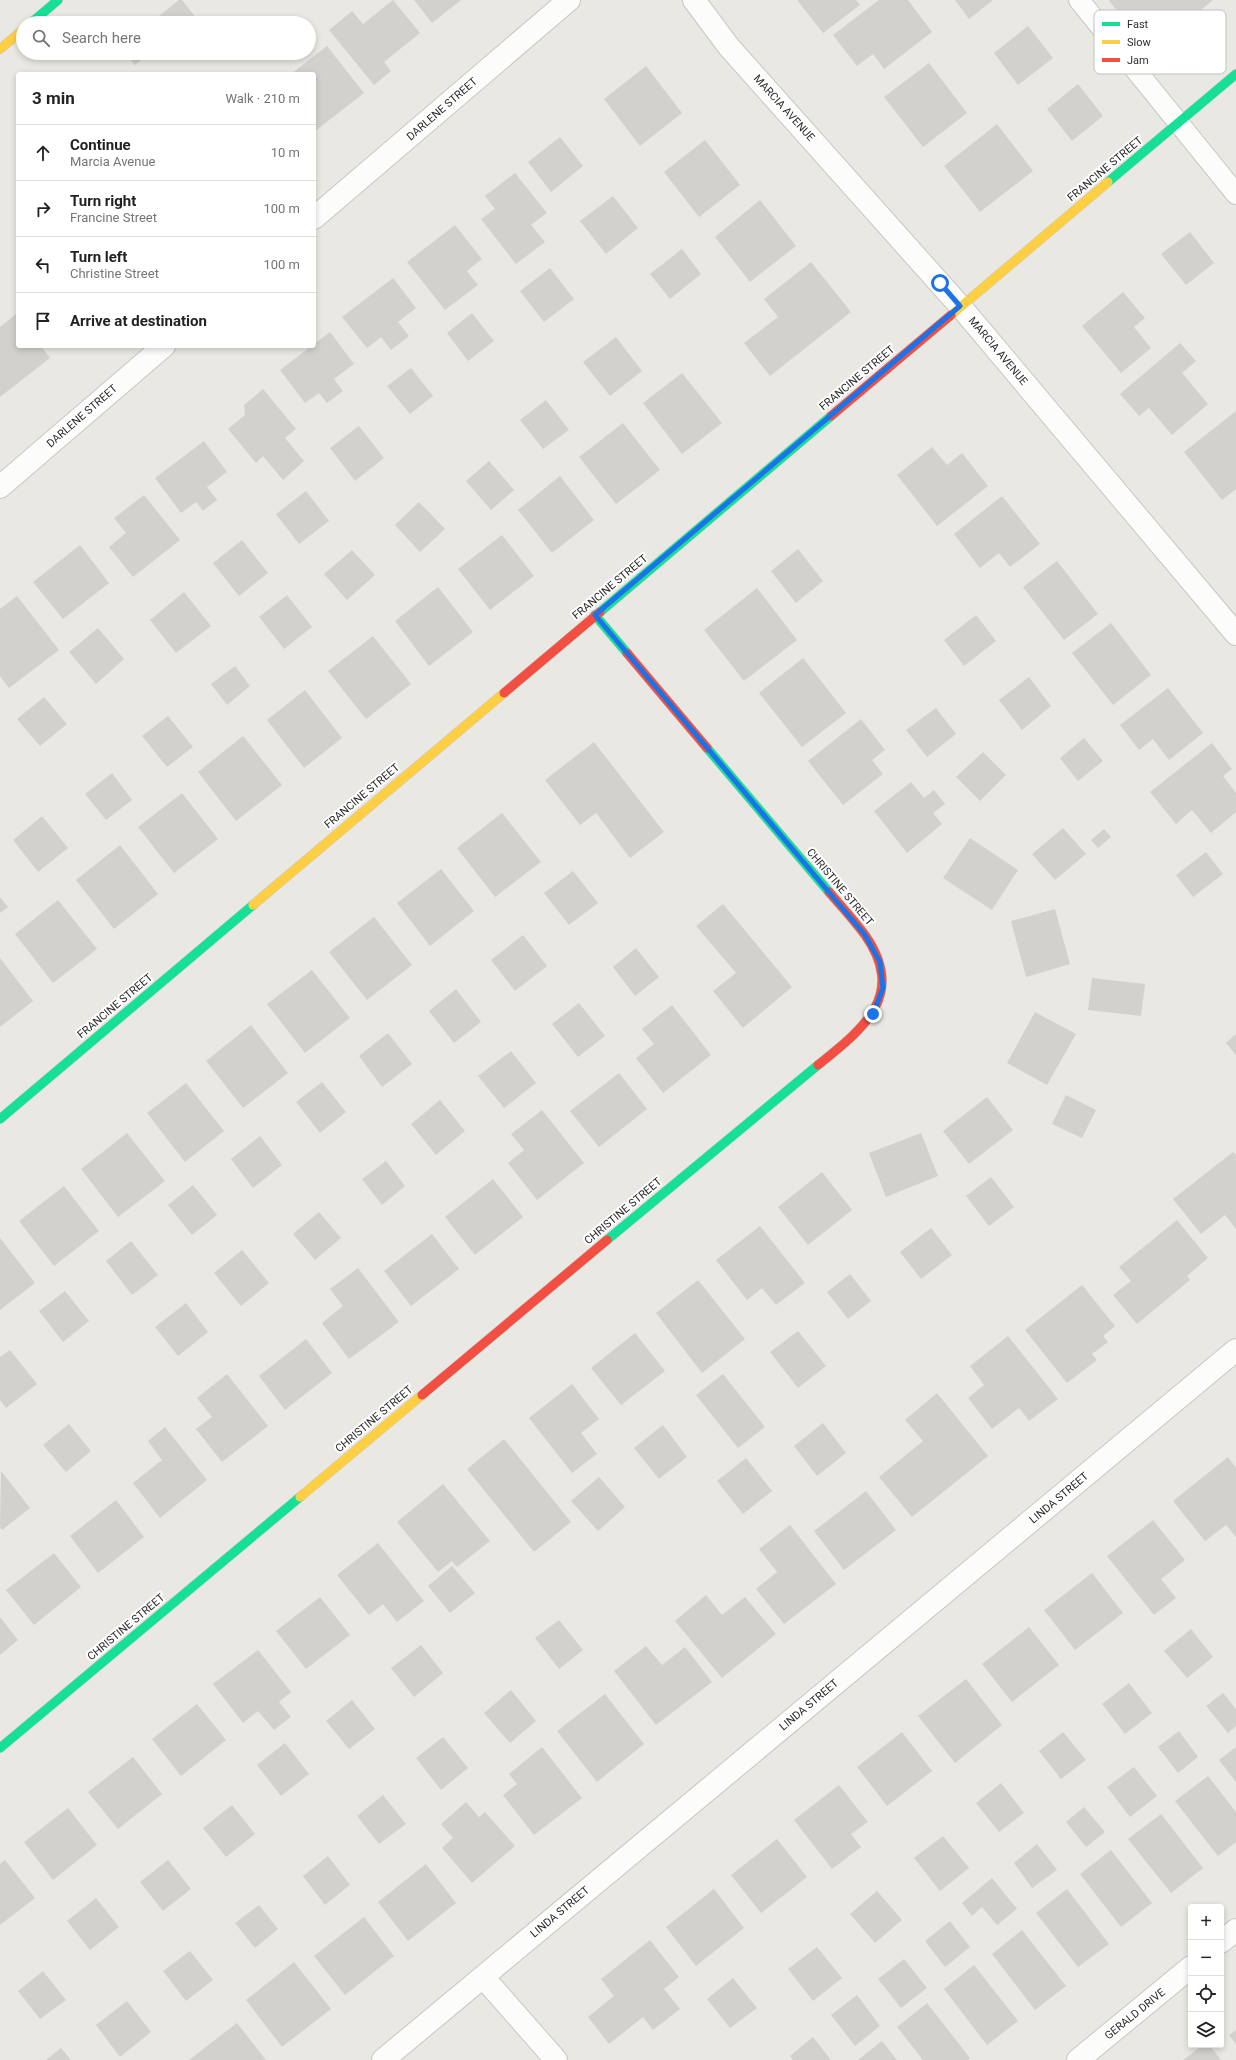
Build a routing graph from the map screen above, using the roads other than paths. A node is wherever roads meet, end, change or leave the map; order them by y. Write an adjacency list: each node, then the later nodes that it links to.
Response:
1 (58, 0): 5 (street)
2 (569, 0): 13 (street, DARLENE STREET)
3 (694, 0): 14 (street, MARCIA AVENUE)
4 (1079, 0): 6 (lane)
5 (39, 16)
6 (1094, 18)
7 (16, 36): 8 (street)
8 (0, 49)
9 (1140, 74): 11 (lane)
10 (1236, 74): 11 (street, FRANCINE STREET)
11 (1179, 122): 12 (lane); 14 (street, FRANCINE STREET)
12 (1236, 194)
13 (316, 216)
14 (960, 306): 17 (street, FRANCINE STREET); 18 (street, MARCIA AVENUE)
15 (162, 348): 16 (street, DARLENE STREET)
16 (0, 487)
17 (595, 615): 19 (street, FRANCINE STREET); 21 (street, CHRISTINE STREET)
18 (1236, 634)
19 (0, 1119)
20 (1234, 1355): 25 (street, LINDA STREET)
21 (0, 1748)
22 (1236, 1930): 23 (street)
23 (1224, 1940)
24 (1188, 1969): 28 (street, GERALD DRIVE)
25 (482, 1977): 26 (street, LINDA STREET); 27 (street)
26 (383, 2060)
27 (556, 2060)
28 (1078, 2060)

